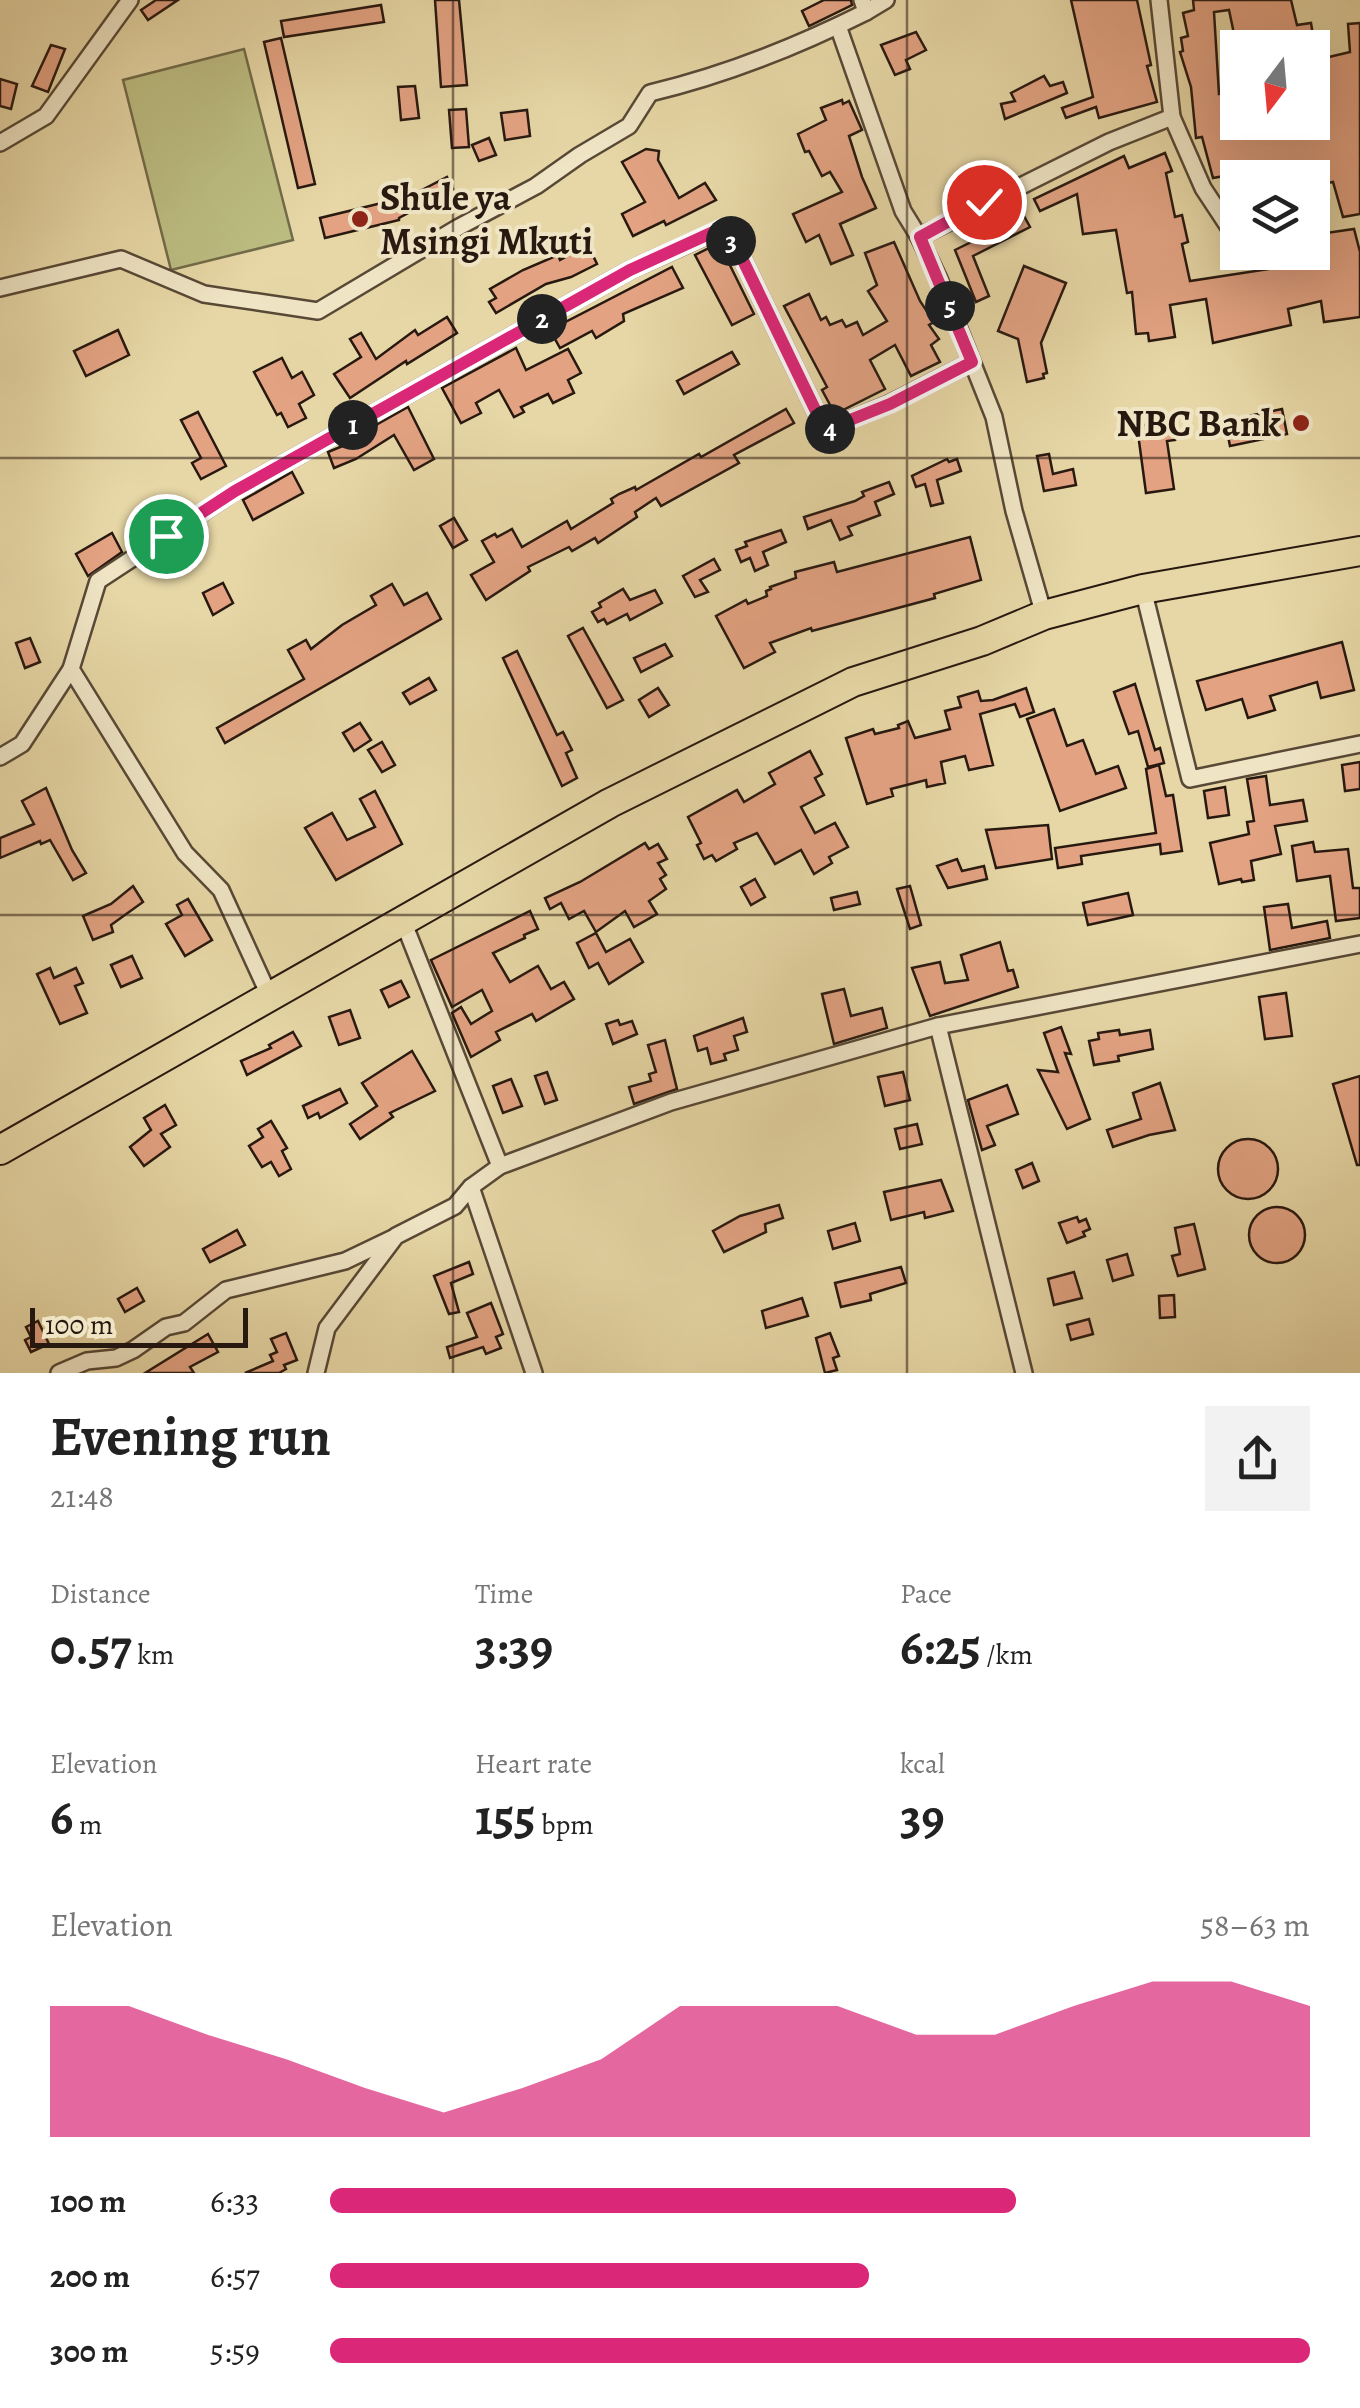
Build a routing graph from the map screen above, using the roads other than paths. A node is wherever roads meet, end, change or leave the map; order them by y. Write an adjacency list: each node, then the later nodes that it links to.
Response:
1 (130, 0): 7 (street)
2 (886, 0): 4 (street)
3 (1159, 0): 6 (street)
4 (864, 6): 5 (street)
5 (838, 26): 9 (street); 10 (street)
6 (1172, 117): 8 (street); 9 (street)
7 (0, 143)
8 (1220, 214)
9 (920, 237): 11 (street)
10 (0, 288)
11 (972, 362): 14 (street); 15 (street)
12 (1360, 551): 13 (highway)
13 (1144, 589): 14 (highway); 16 (street)
14 (1044, 614): 18 (highway)
15 (70, 669): 17 (street); 20 (street)
16 (1360, 744)
17 (0, 758)
18 (403, 921): 20 (highway); 23 (street)
19 (1360, 944): 21 (street)
20 (269, 995): 22 (highway)
21 (938, 1026): 23 (street); 29 (street)
22 (0, 1150)
23 (500, 1166): 24 (street)
24 (470, 1187): 25 (street); 28 (street)
25 (396, 1236): 26 (street); 27 (street)
26 (59, 1373)
27 (316, 1373)
28 (534, 1373)
29 (1024, 1373)

